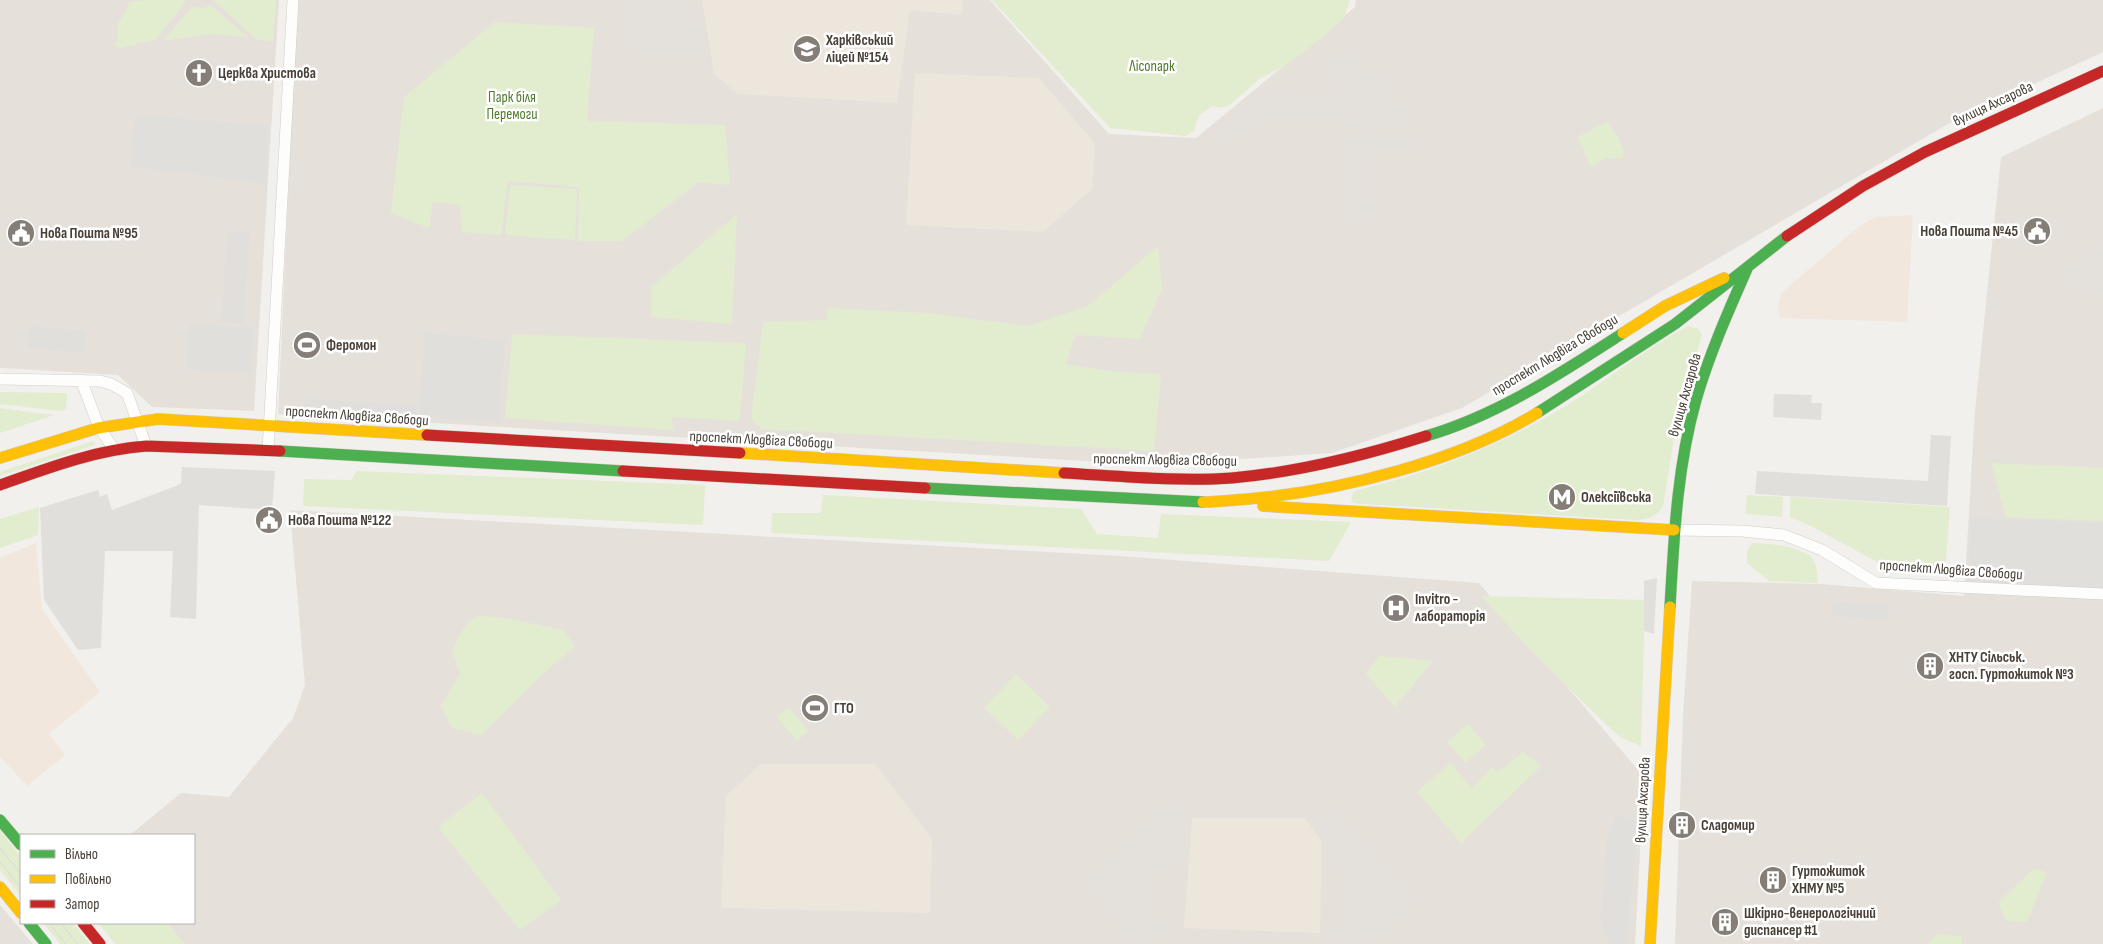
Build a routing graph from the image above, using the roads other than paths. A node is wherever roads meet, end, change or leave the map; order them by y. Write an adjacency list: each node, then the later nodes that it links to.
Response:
1 (293, 0): 7 (street)
2 (2103, 71): 3 (main road, вулиця Ахсарова)
3 (1748, 267): 7 (main road, проспект Людвіга Свободи); 14 (main road, проспект Людвіга Свободи); 15 (main road, вулиця Ахсарова)
4 (0, 379): 5 (street)
5 (81, 380): 6 (street); 8 (street)
6 (136, 420): 7 (main road, проспект Людвіга Свободи); 8 (main road, проспект Людвіга Свободи); 9 (street)
7 (270, 425): 11 (street)
8 (99, 427): 10 (street); 12 (main road, проспект Людвіга Свободи)
9 (146, 446): 10 (main road, проспект Людвіга Свободи); 11 (main road, проспект Людвіга Свободи)
10 (114, 448): 13 (main road, проспект Людвіга Свободи)
11 (268, 450): 14 (main road, проспект Людвіга Свободи)
12 (0, 458)
13 (0, 485)
14 (1209, 502): 15 (main road, проспект Людвіга Свободи)
15 (1674, 530): 16 (street, проспект Людвіга Свободи); 25 (main road, вулиця Ахсарова)
16 (2103, 594)
17 (0, 820): 18 (main road)
18 (20, 845)
19 (0, 887): 20 (main road)
20 (20, 912)
21 (30, 924): 23 (main road)
22 (84, 924): 24 (main road)
23 (46, 944)
24 (100, 944)
25 (1650, 944)

